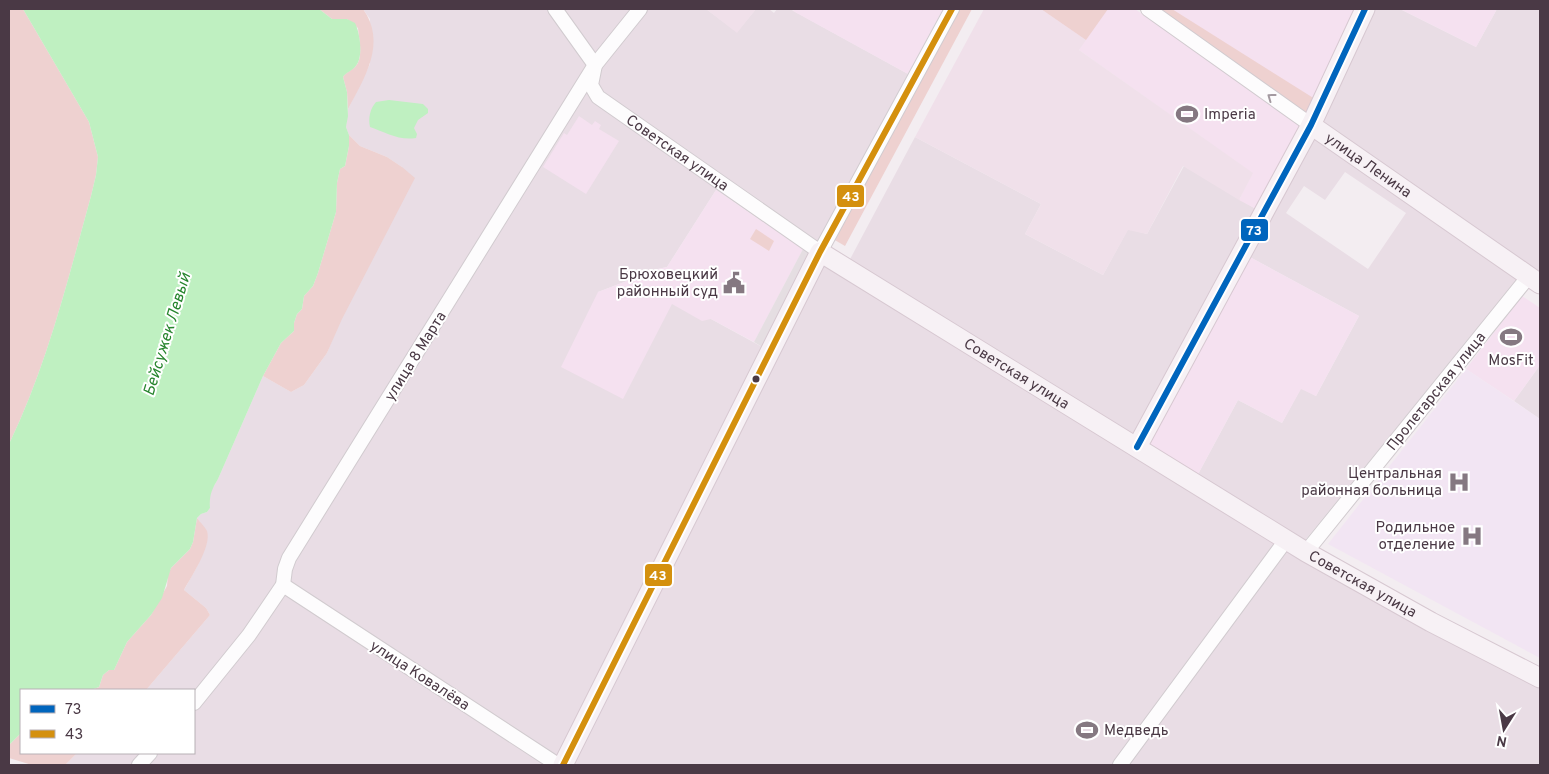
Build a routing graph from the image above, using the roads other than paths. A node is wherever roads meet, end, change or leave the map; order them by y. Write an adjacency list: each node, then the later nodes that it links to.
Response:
1 (555, 9): 6 (street)
2 (640, 9): 6 (street, улица 8 Марта)
3 (952, 9): 8 (street)
4 (1148, 9): 7 (street, улица Ленина, one-way to 4)
5 (1365, 9): 7 (street)
6 (595, 65): 8 (street, Советская улица); 13 (street, улица 8 Марта)
7 (1311, 125): 9 (street, улица Ленина); 10 (street)
8 (820, 252): 10 (street, Советская улица); 19 (street)
9 (1537, 282): 12 (street, Пролетарская улица)
10 (1136, 447): 11 (street, Советская улица)
11 (1286, 540): 12 (street, Советская улица); 20 (street)
12 (1306, 552): 14 (street, Советская улица)
13 (283, 585): 15 (street, улица 8 Марта); 18 (street, улица Ковалёва)
14 (1540, 678)
15 (195, 702)
16 (149, 754): 17 (street)
17 (139, 765)
18 (558, 765)
19 (563, 765)
20 (1120, 765)

